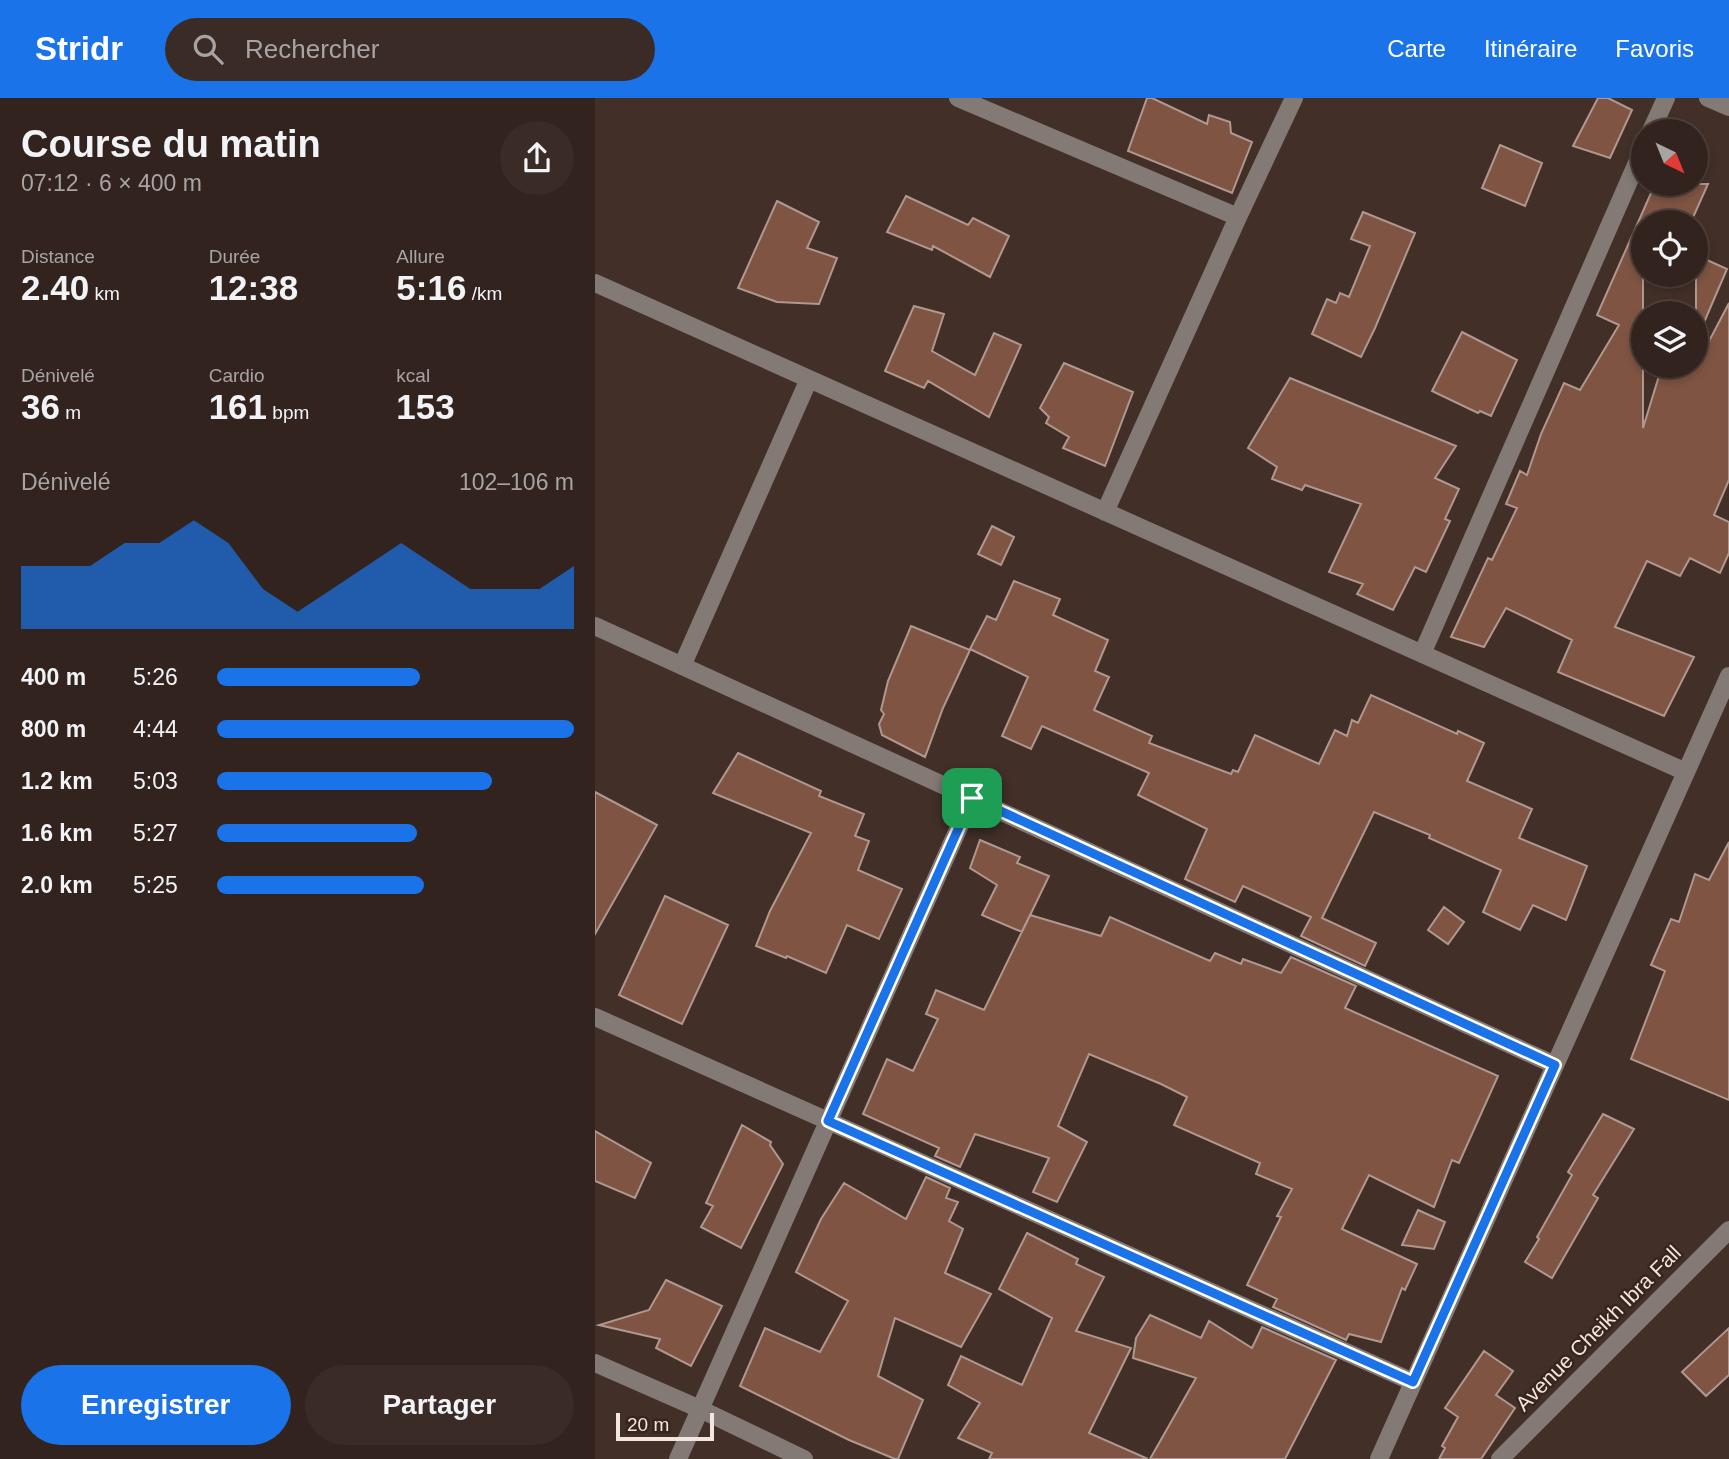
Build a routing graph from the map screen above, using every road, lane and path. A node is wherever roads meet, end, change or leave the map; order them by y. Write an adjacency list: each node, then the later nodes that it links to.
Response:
1 (958, 98): 8 (street)
2 (1294, 98): 8 (street)
3 (1665, 98): 6 (street)
4 (1708, 98): 5 (street)
5 (1729, 107)
6 (1656, 119)
7 (1631, 176): 13 (street)
8 (1238, 217): 11 (street)
9 (595, 283): 10 (street)
10 (809, 380): 11 (street); 14 (street)
11 (1105, 512): 13 (street)
12 (595, 626): 14 (street)
13 (1422, 654): 16 (street)
14 (682, 666): 17 (street)
15 (1729, 676): 16 (street)
16 (1686, 772): 19 (street)
17 (972, 798): 19 (street); 20 (street)
18 (595, 1017): 20 (street)
19 (1555, 1065): 23 (street)
20 (828, 1121): 23 (street); 24 (street)
21 (1729, 1230): 28 (street, Avenue Cheikh Ibra Fall)
22 (595, 1363): 24 (street)
23 (1413, 1382): 27 (street)
24 (700, 1409): 25 (street); 26 (street)
25 (678, 1459)
26 (804, 1459)
27 (1379, 1459)
28 (1500, 1459)

